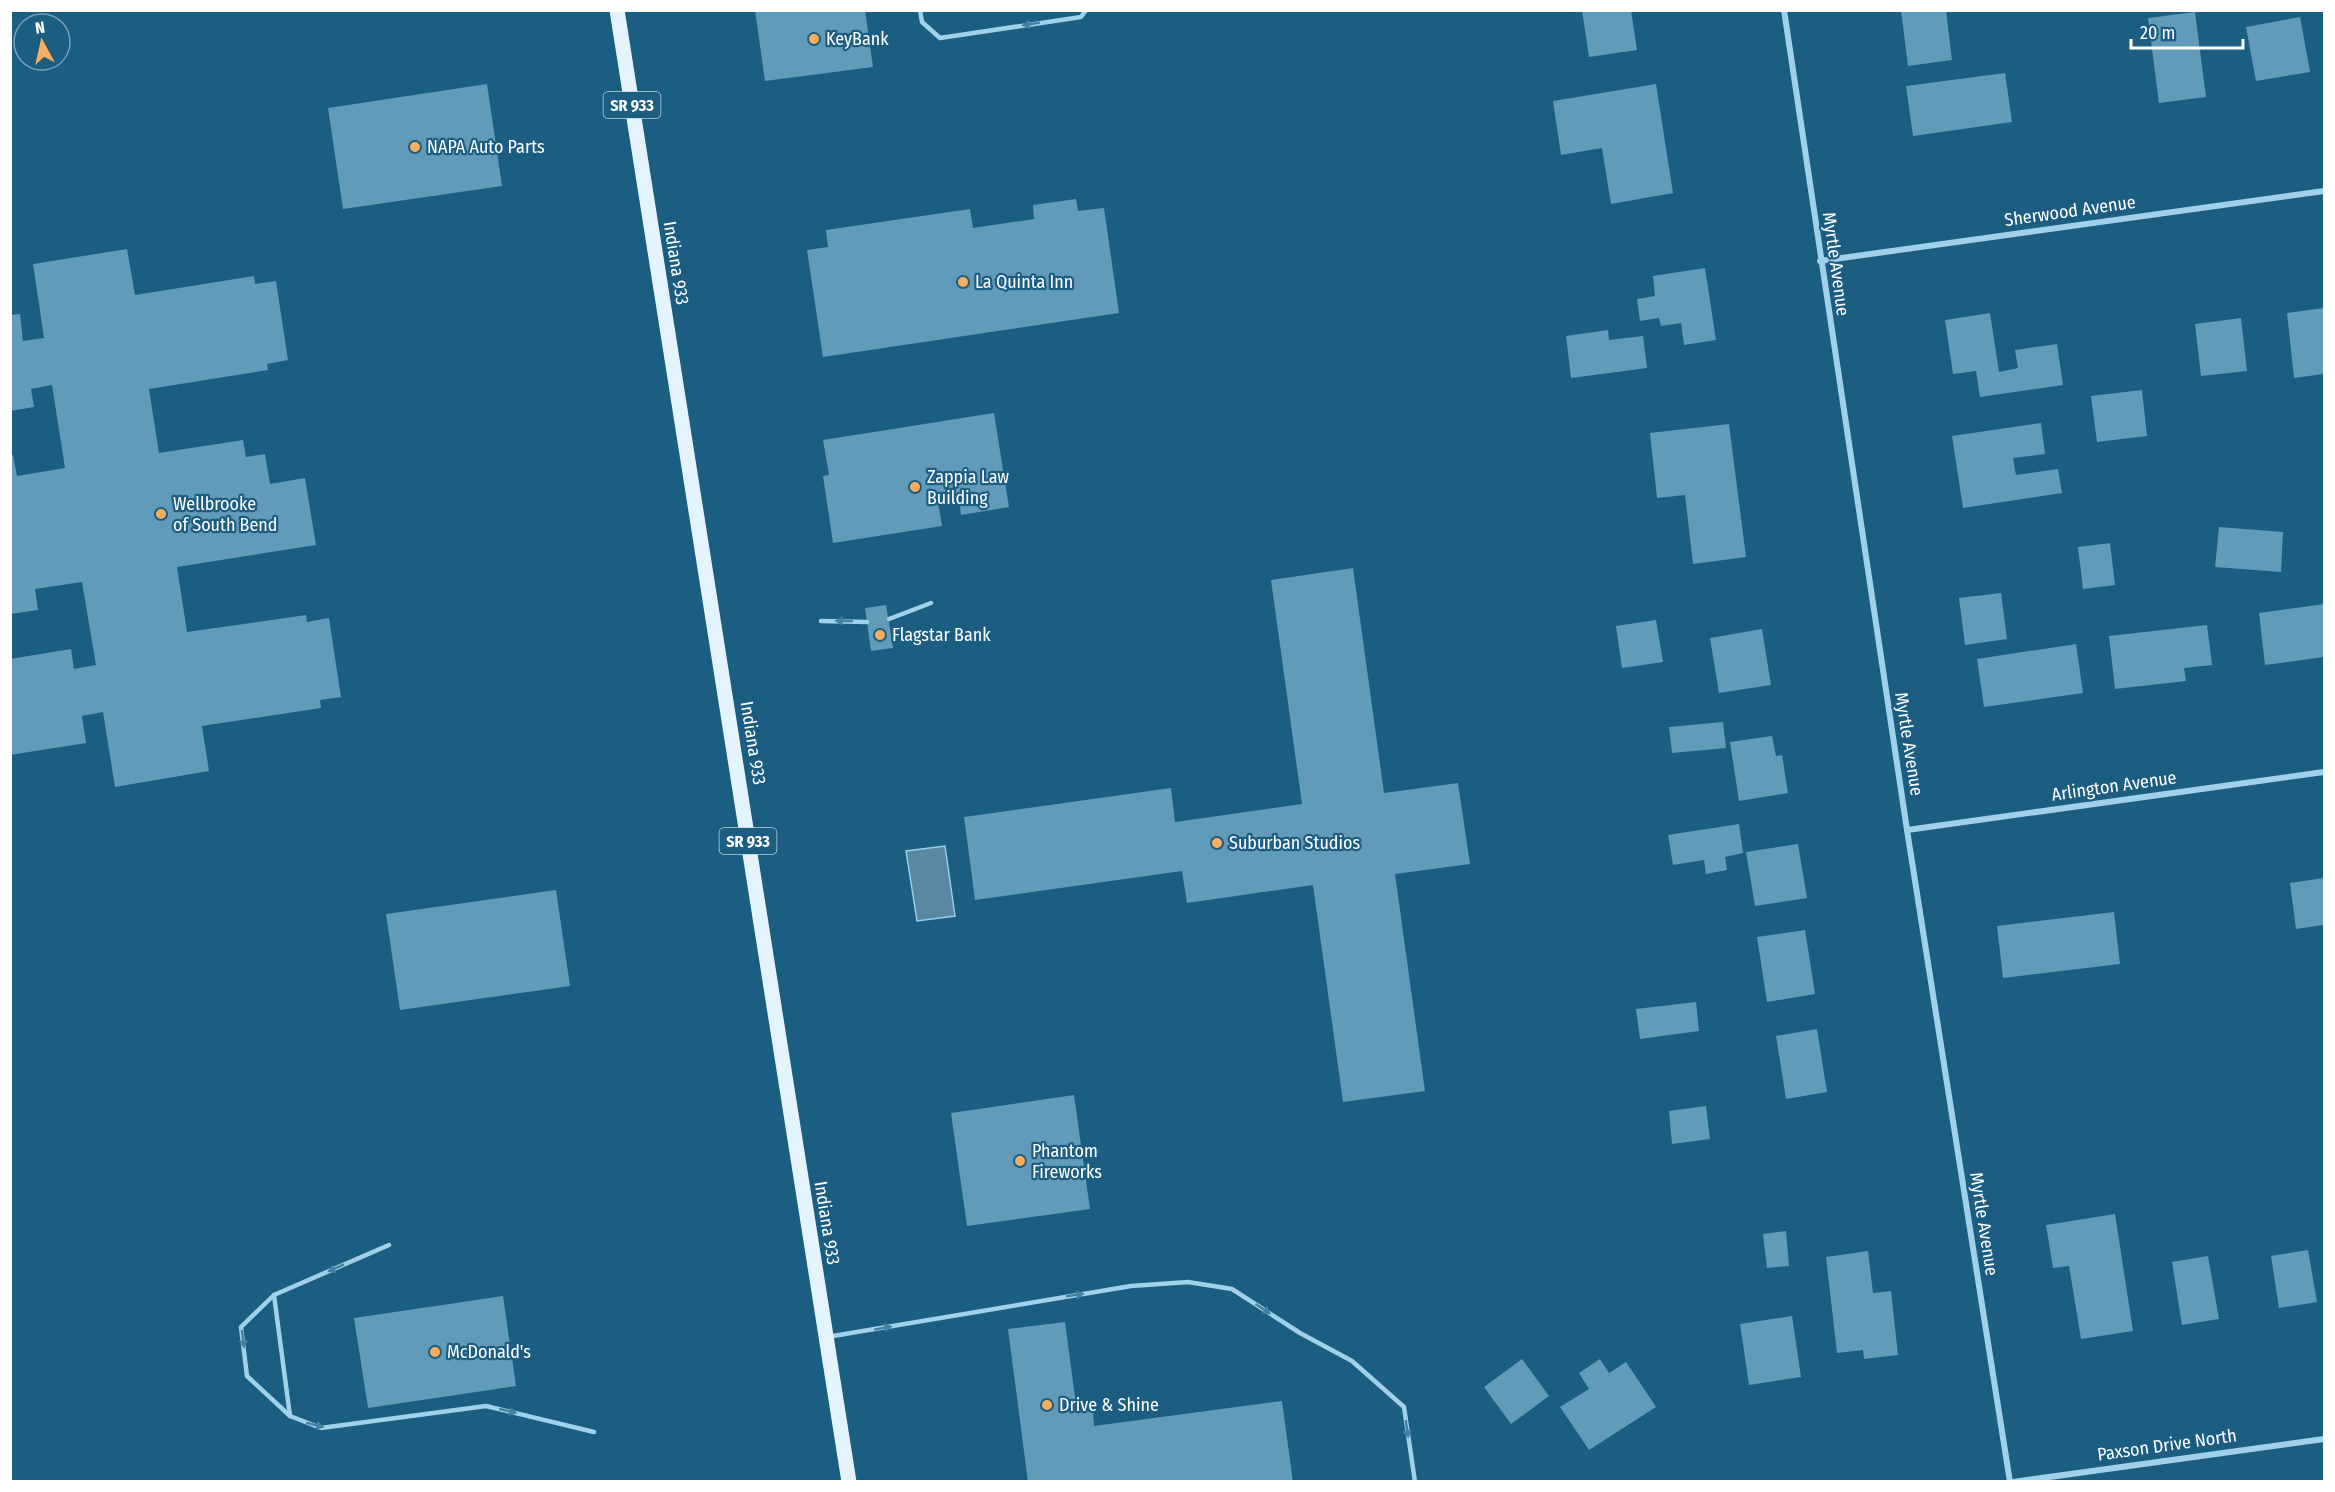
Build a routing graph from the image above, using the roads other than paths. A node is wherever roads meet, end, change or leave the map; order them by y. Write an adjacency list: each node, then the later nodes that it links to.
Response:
1 (617, 10): 15 (main road, Indiana 933 / SR 933)
2 (920, 10): 3 (lane, one-way to 2)
3 (1086, 10)
4 (1784, 10): 6 (street, Myrtle Avenue)
5 (2325, 191): 6 (street, Sherwood Avenue)
6 (1820, 261): 12 (street, Myrtle Avenue)
7 (931, 603): 8 (lane)
8 (889, 619)
9 (821, 621): 10 (lane, one-way to 9)
10 (867, 622)
11 (2325, 772): 12 (street, Arlington Avenue)
12 (1907, 830): 21 (street, Myrtle Avenue)
13 (389, 1245): 14 (lane, one-way to 14)
14 (274, 1295): 16 (lane); 16 (lane, one-way to 16)
15 (825, 1337): 19 (main road, Indiana 933 / SR 933); 20 (lane, one-way to 20)
16 (290, 1416): 17 (lane, one-way to 17)
17 (594, 1432)
18 (2325, 1439): 21 (street, Paxson Drive North)
19 (849, 1482)
20 (1415, 1482)
21 (2011, 1482)

